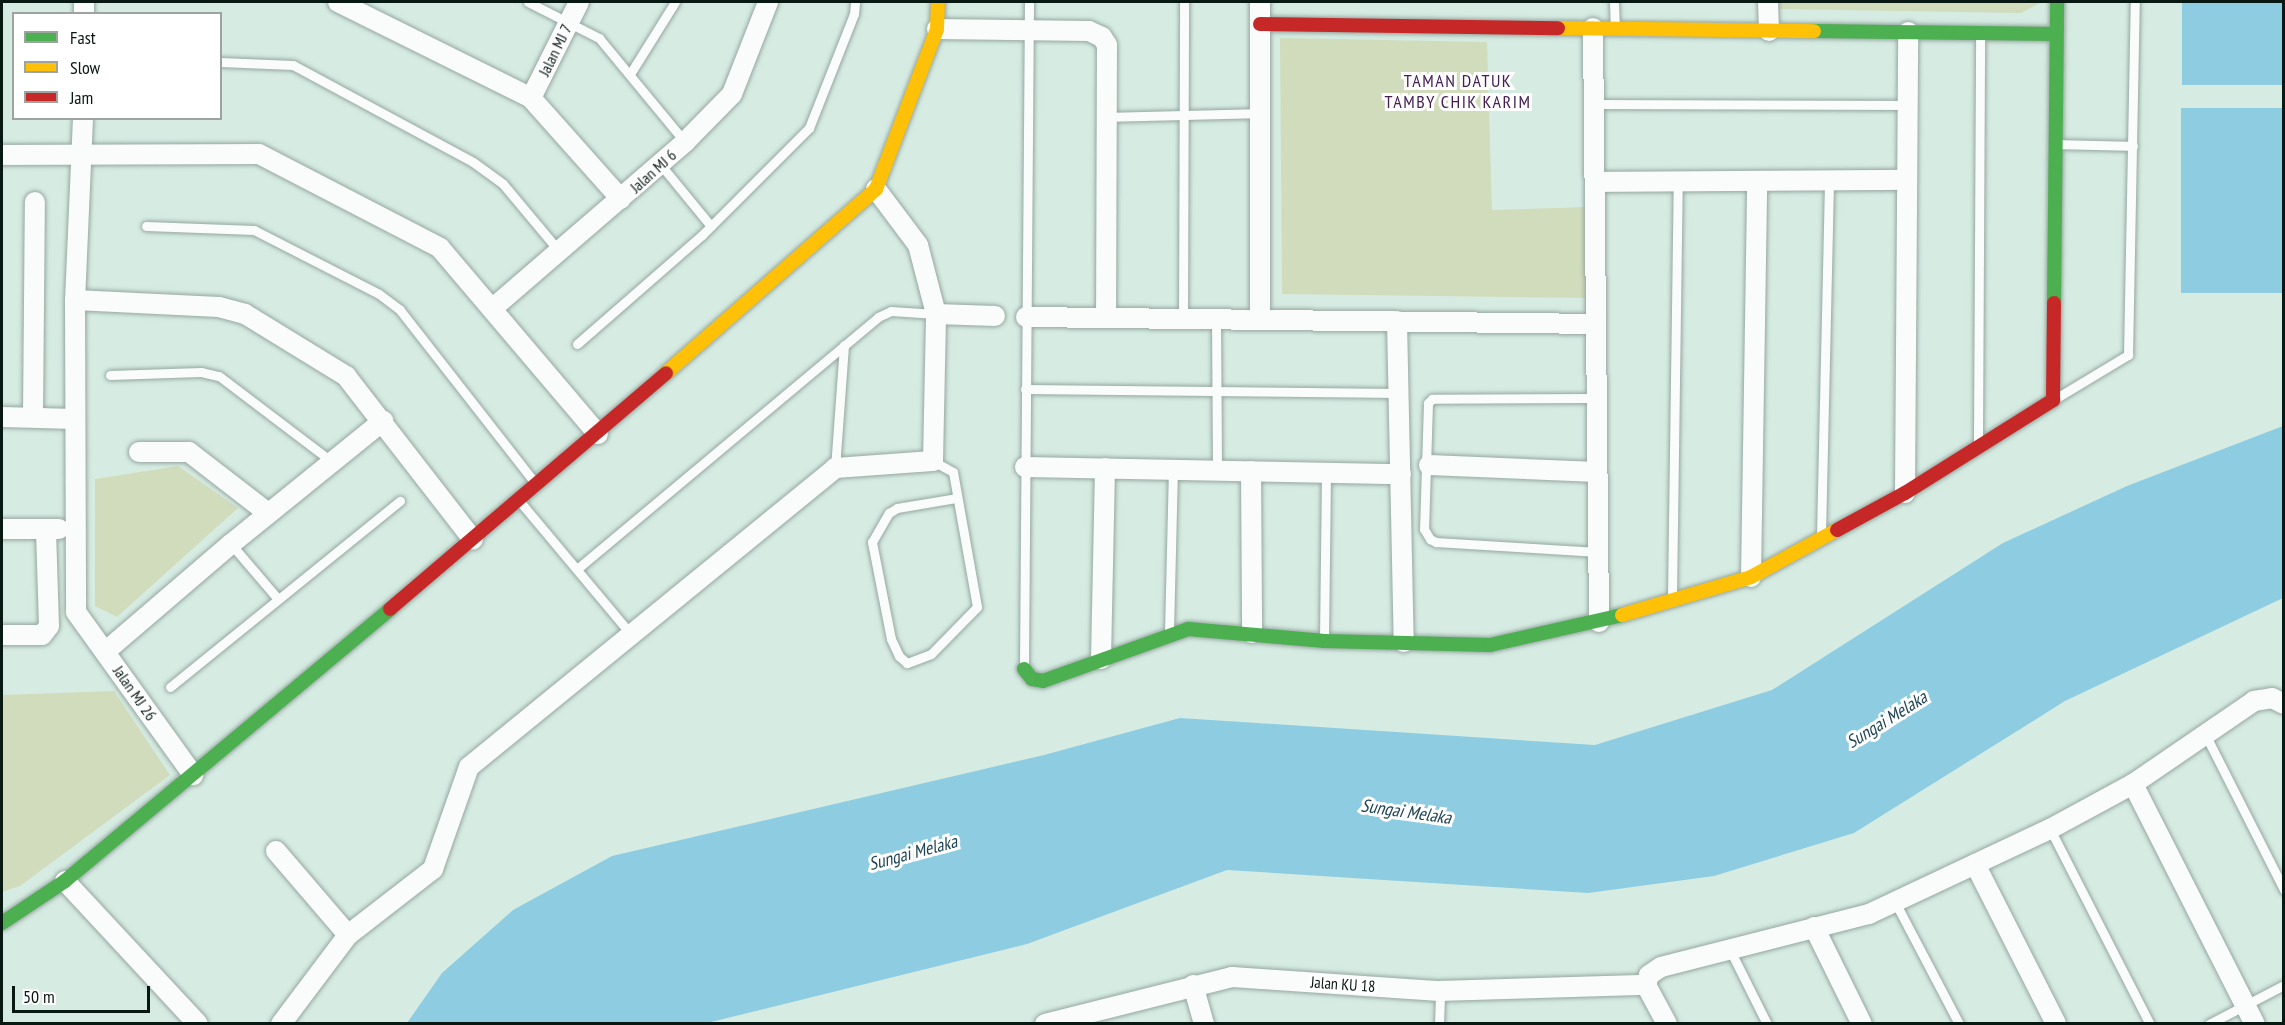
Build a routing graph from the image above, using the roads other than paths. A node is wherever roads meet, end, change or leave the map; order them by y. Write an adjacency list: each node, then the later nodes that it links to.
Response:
1 (338, 2): 27 (street)
2 (528, 2): 15 (lane)
3 (579, 2): 15 (street, Jalan MJ 7)
4 (675, 2): 26 (lane)
5 (768, 2): 34 (street, Jalan MJ 6)
6 (855, 2): 49 (lane)
7 (938, 2): 19 (street)
8 (1029, 2): 20 (lane)
9 (1184, 2): 31 (lane)
10 (1260, 2): 16 (street)
11 (1614, 2): 18 (lane)
12 (1768, 2): 21 (street)
13 (2057, 2): 24 (street)
14 (2135, 2): 36 (lane)
15 (568, 22): 26 (lane); 27 (street, Jalan MJ 7)
16 (1260, 24): 17 (street); 30 (street)
17 (1593, 28): 18 (street); 28 (street)
18 (1615, 28): 21 (street)
19 (937, 29): 20 (street); 45 (street)
20 (1029, 30): 32 (street); 55 (lane)
21 (1768, 31): 22 (street)
22 (1908, 32): 23 (street); 29 (street)
23 (1980, 33): 24 (street); 75 (lane)
24 (2056, 34): 35 (street)
25 (222, 62): 50 (lane)
26 (630, 74): 34 (lane)
27 (531, 98): 46 (street)
28 (1594, 104): 29 (lane); 43 (street)
29 (1908, 105): 41 (street)
30 (1260, 114): 31 (lane); 59 (street)
31 (1184, 115): 32 (lane); 57 (lane)
32 (1108, 117): 56 (street)
33 (84, 120): 38 (street)
34 (686, 142): 39 (street, Jalan MJ 6)
35 (2054, 144): 36 (lane); 69 (street)
36 (2133, 146): 69 (lane)
37 (2, 155): 38 (street)
38 (83, 156): 51 (street); 52 (street)
39 (660, 164): 46 (street, Jalan MJ 6); 49 (lane)
40 (1828, 180): 41 (street); 42 (street); 99 (lane)
41 (1907, 180): 90 (street)
42 (1757, 181): 44 (street); 103 (street)
43 (1595, 182): 44 (street); 61 (street)
44 (1678, 182): 105 (lane)
45 (876, 189): 53 (street); 74 (street)
46 (621, 199): 50 (street, Jalan MJ 6)
47 (35, 202): 71 (street)
48 (146, 226): 89 (lane)
49 (711, 226): 62 (lane)
50 (560, 251): 52 (street, Jalan MJ 6)
51 (75, 300): 72 (street); 73 (street)
52 (493, 308): 74 (street)
53 (936, 314): 54 (street); 63 (lane); 78 (street)
54 (995, 316)
55 (1026, 317): 56 (street); 66 (lane)
56 (1106, 318): 57 (street)
57 (1183, 319): 58 (street)
58 (1216, 319): 59 (street); 65 (lane)
59 (1260, 320): 60 (street)
60 (1397, 321): 61 (street); 67 (street)
61 (1596, 324): 68 (street)
62 (577, 344)
63 (844, 345): 81 (lane); 102 (lane)
64 (110, 375): 77 (lane)
65 (1216, 388): 66 (lane); 67 (lane); 84 (lane)
66 (1025, 389): 80 (lane)
67 (1399, 393): 88 (street)
68 (1596, 398): 79 (lane); 87 (street)
69 (2053, 400): 75 (street)
70 (2, 417): 71 (street)
71 (33, 417): 72 (street)
72 (75, 419): 97 (street)
73 (383, 421): 77 (street); 98 (street)
74 (598, 434): 89 (street)
75 (1978, 448): 90 (street)
76 (139, 452): 94 (street)
77 (330, 461): 94 (street)
78 (933, 461): 81 (street); 91 (lane)
79 (1429, 465): 87 (street); 101 (lane)
80 (1025, 467): 82 (street); 115 (lane)
81 (835, 468): 107 (street)
82 (1105, 468): 83 (street); 114 (street)
83 (1173, 469): 84 (street); 109 (lane)
84 (1217, 470): 85 (street)
85 (1251, 471): 86 (street); 108 (street)
86 (1326, 472): 88 (street); 111 (lane)
87 (1597, 472): 101 (street)
88 (1401, 474): 112 (street)
89 (538, 486): 93 (street)
90 (1905, 493): 99 (street)
91 (957, 498): 91 (lane)
92 (400, 501): 104 (lane)
93 (520, 501): 98 (street); 102 (lane)
94 (267, 513): 100 (street)
95 (2, 529): 96 (street)
96 (46, 529): 97 (street); 110 (street)
97 (73, 529): 113 (street, Jalan MJ 26)
98 (473, 540): 119 (street)
99 (1821, 542): 103 (street)
100 (231, 543): 104 (lane); 113 (street)
101 (1598, 552): 106 (street)
102 (577, 569): 107 (lane)
103 (1751, 577): 105 (street)
104 (278, 599): 116 (lane)
105 (1672, 602): 106 (street)
106 (1599, 622): 112 (street)
107 (630, 633): 129 (street)
108 (1252, 633): 109 (street); 111 (street)
109 (1169, 634): 114 (street)
110 (2, 635)
111 (1324, 641): 112 (street)
112 (1404, 642)
113 (106, 651): 119 (street, Jalan MJ 26)
114 (1101, 659): 115 (street)
115 (1024, 669)
116 (170, 687)
117 (2283, 704): 118 (street)
118 (2205, 732): 120 (street); 125 (lane)
119 (193, 776): 124 (street)
120 (2133, 784): 121 (street); 135 (street)
121 (2050, 829): 123 (street); 146 (lane)
122 (276, 851): 129 (street)
123 (1975, 864): 126 (street); 145 (street)
124 (65, 881): 127 (street); 136 (street)
125 (2283, 890)
126 (1895, 902): 128 (street); 144 (lane)
127 (2, 923)
128 (1814, 927): 130 (street); 143 (street)
129 (348, 935): 137 (street)
130 (1730, 950): 132 (street); 142 (lane)
131 (1193, 985): 134 (street, Jalan KU 18); 138 (street, Jalan KU 18); 139 (street)
132 (1647, 985): 134 (street, Jalan KU 18); 141 (street)
133 (2283, 986): 135 (lane)
134 (1440, 991): 140 (lane)
135 (2245, 1004): 147 (lane); 148 (street)
136 (198, 1023)
137 (281, 1023)
138 (1045, 1023)
139 (1204, 1023)
140 (1439, 1023)
141 (1667, 1023)
142 (1767, 1023)
143 (1862, 1023)
144 (1959, 1023)
145 (2056, 1023)
146 (2150, 1023)
147 (2209, 1023)
148 (2255, 1023)

